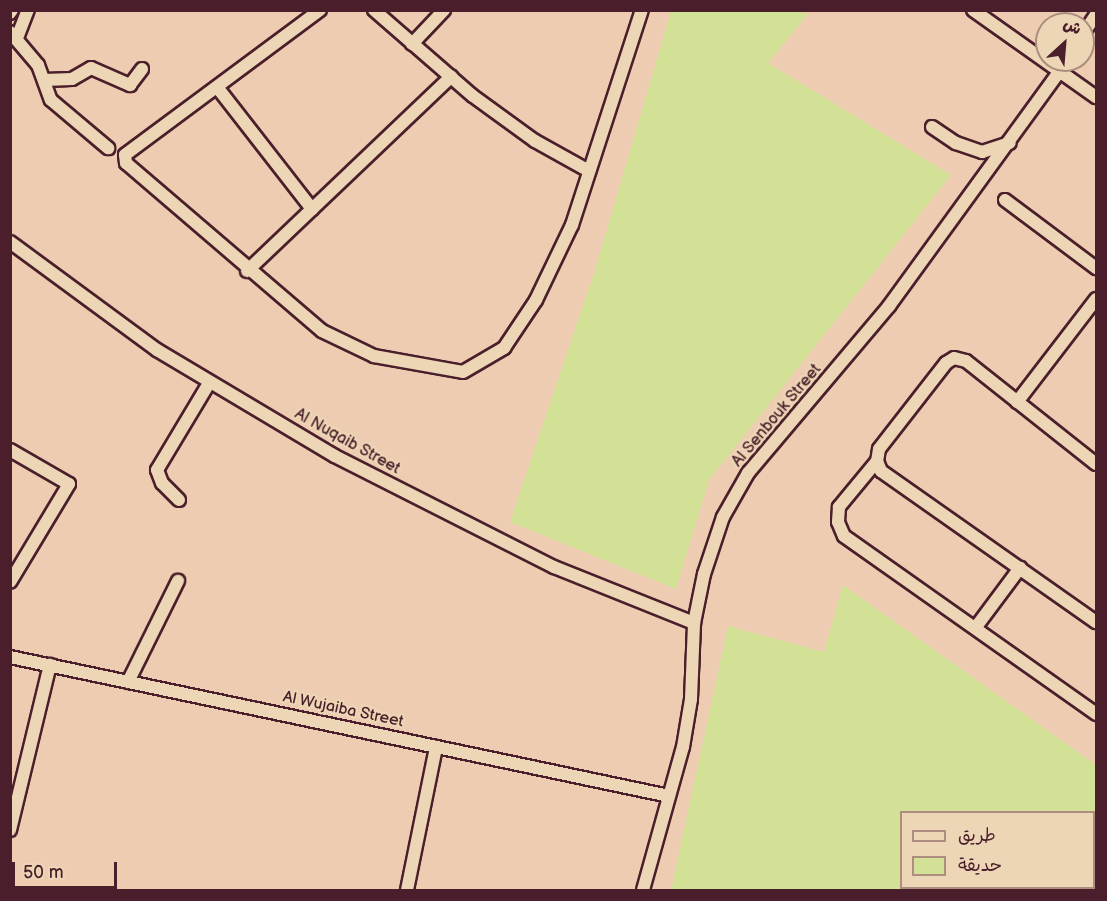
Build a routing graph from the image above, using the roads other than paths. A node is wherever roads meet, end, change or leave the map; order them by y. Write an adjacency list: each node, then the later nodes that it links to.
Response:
1 (28, 10): 7 (street)
2 (320, 10): 13 (street)
3 (374, 10): 8 (street)
4 (444, 10): 8 (street)
5 (642, 10): 18 (street)
6 (973, 10): 10 (street)
7 (14, 35): 12 (street)
8 (412, 44): 11 (street)
9 (142, 69): 12 (street)
10 (1061, 73): 14 (street); 16 (street, Al Senbouk Street)
11 (451, 77): 18 (street); 20 (street)
12 (44, 80): 17 (street)
13 (217, 87): 20 (street); 23 (street)
14 (1096, 97)
15 (932, 128): 16 (street)
16 (1011, 142): 35 (street, Al Senbouk Street)
17 (108, 148)
18 (589, 171): 23 (street)
19 (1005, 200): 22 (street)
20 (312, 209): 23 (street)
21 (10, 242): 25 (street, Al Nuqaib Street)
22 (1096, 268)
23 (248, 271)
24 (1096, 299): 26 (street)
25 (209, 383): 30 (street); 35 (street, Al Nuqaib Street)
26 (1017, 402): 28 (street); 29 (street)
27 (10, 450): 33 (street)
28 (877, 461): 31 (street); 36 (street)
29 (1096, 464)
30 (178, 500)
31 (1020, 567): 34 (street); 36 (street)
32 (178, 581): 39 (street)
33 (10, 582)
34 (1096, 622)
35 (694, 623): 42 (street, Al Senbouk Street)
36 (976, 627): 40 (street)
37 (10, 657): 38 (street, Al Wujaiba Street)
38 (50, 665): 39 (street, Al Wujaiba Street); 43 (street)
39 (128, 682): 41 (street, Al Wujaiba Street)
40 (1096, 714)
41 (436, 747): 42 (street, Al Wujaiba Street); 44 (street)
42 (669, 796): 45 (street, Al Senbouk Street)
43 (10, 830)
44 (407, 891)
45 (643, 891)

